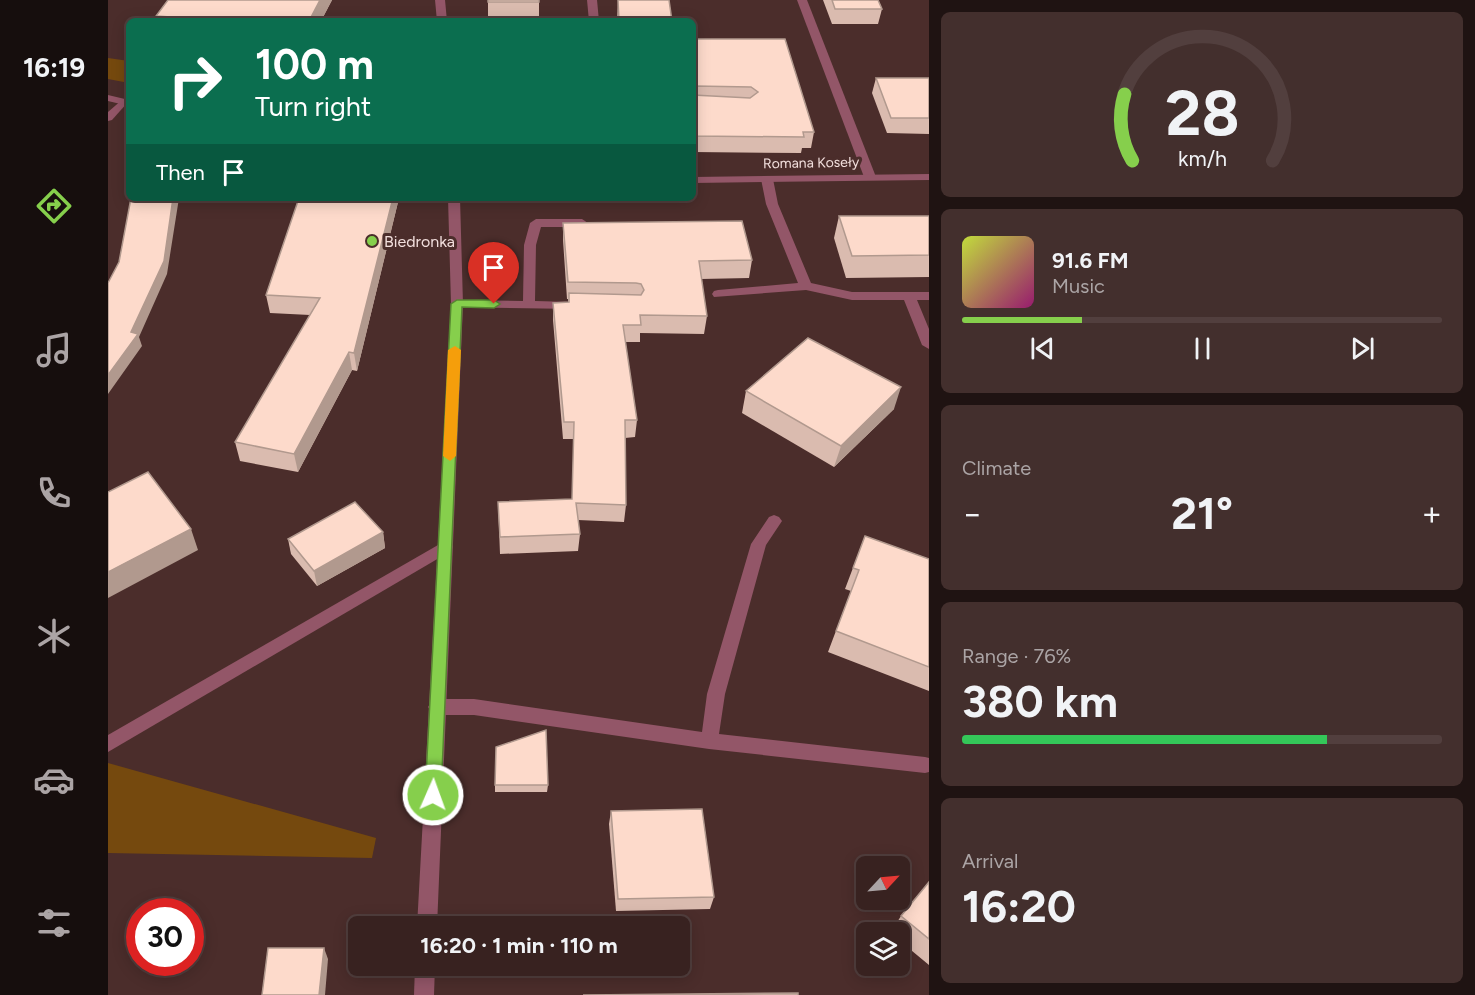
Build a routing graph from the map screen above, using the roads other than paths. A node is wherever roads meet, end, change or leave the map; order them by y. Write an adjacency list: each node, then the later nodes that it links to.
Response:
1 (440, 0): 4 (street)
2 (592, 0): 5 (street)
3 (802, 0): 9 (street)
4 (442, 18)
5 (594, 18)
6 (108, 99): 7 (street)
7 (126, 102): 8 (street)
8 (108, 118)
9 (870, 177): 10 (street, Romana Koseły); 11 (street, Romana Koseły)
10 (929, 177)
11 (767, 179): 12 (street, Romana Koseły); 15 (street)
12 (696, 180)
13 (454, 201): 19 (street)
14 (590, 223): 20 (street)
15 (806, 286): 16 (street); 17 (street)
16 (718, 294)
17 (909, 296): 18 (street); 22 (street)
18 (929, 296)
19 (457, 304): 20 (street); 24 (street)
20 (529, 305): 21 (street)
21 (587, 306)
22 (929, 345)
23 (774, 521): 26 (street)
24 (446, 547): 25 (street); 27 (street)
25 (437, 707): 26 (street); 29 (street)
26 (709, 741): 28 (street)
27 (108, 744)
28 (925, 765)
29 (428, 916)
30 (425, 976): 31 (street)
31 (424, 995)

